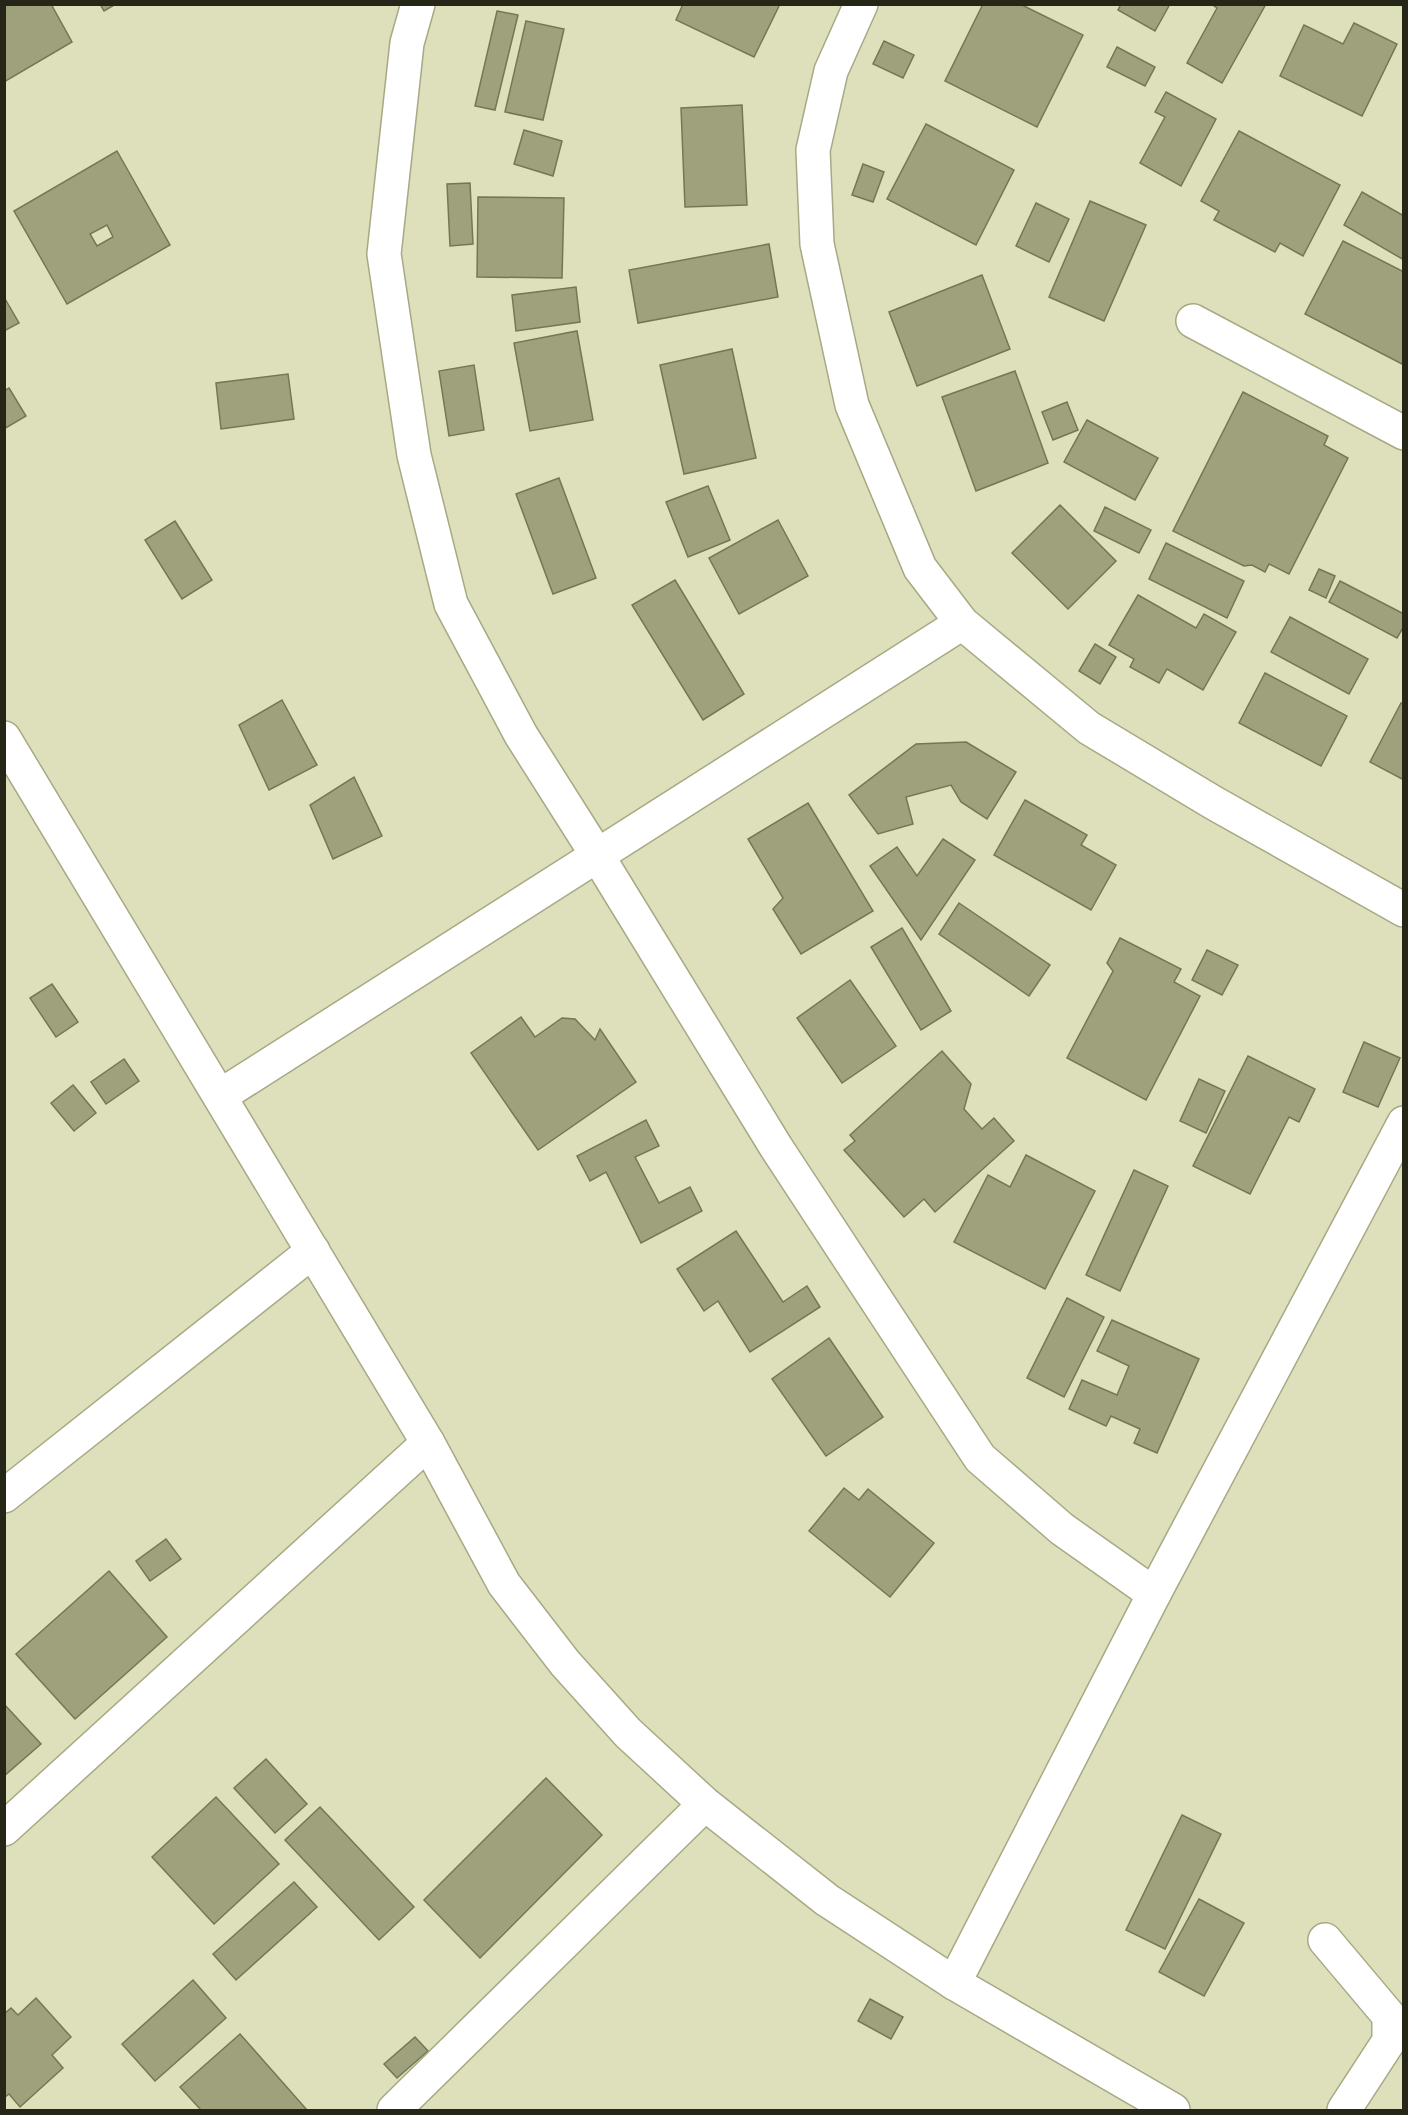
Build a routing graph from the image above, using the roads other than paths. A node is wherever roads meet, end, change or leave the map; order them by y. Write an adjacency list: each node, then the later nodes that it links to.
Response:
1 (418, 4): 7 (street)
2 (861, 4): 5 (street)
3 (1193, 321): 4 (street)
4 (1404, 433)
5 (962, 623): 7 (street); 8 (street)
6 (5, 741): 9 (street)
7 (597, 855): 9 (street); 14 (street)
8 (1404, 910)
9 (220, 1096): 11 (street)
10 (1404, 1123): 14 (street)
11 (313, 1251): 12 (street); 13 (street)
12 (429, 1443): 15 (street); 16 (street)
13 (4, 1496)
14 (1154, 1594): 18 (street)
15 (705, 1804): 18 (street); 19 (street)
16 (4, 1829)
17 (1325, 1940): 21 (street)
18 (954, 1983): 20 (street)
19 (394, 2110)
20 (1173, 2110)
21 (1344, 2110)

